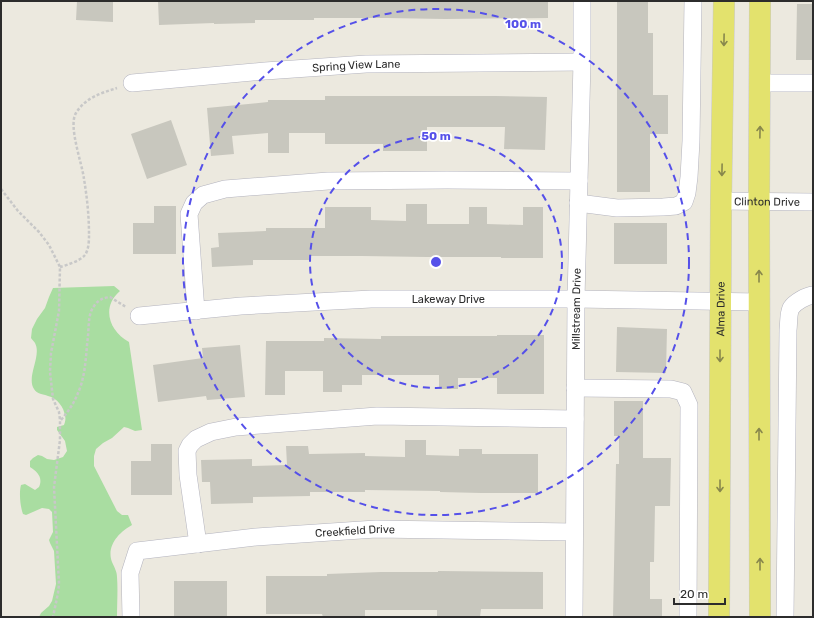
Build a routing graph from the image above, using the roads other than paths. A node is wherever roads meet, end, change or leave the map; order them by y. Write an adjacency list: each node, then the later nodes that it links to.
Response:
1 (582, 1): 5 (street, Millstream Drive)
2 (693, 1): 13 (street)
3 (724, 1): 10 (main road, Alma Drive, one-way to 10)
4 (760, 1): 8 (main road)
5 (582, 62): 7 (street, Spring View Lane); 9 (street, Millstream Drive)
6 (813, 82): 8 (street)
7 (132, 83)
8 (760, 83): 11 (main road, one-way to 8)
9 (579, 181): 13 (street, Millstream Drive); 18 (street)
10 (721, 201): 11 (street, Clinton Drive); 16 (main road, Alma Drive)
11 (759, 201): 12 (street, Clinton Drive); 17 (main road, one-way to 11)
12 (813, 202)
13 (578, 203): 15 (street, Millstream Drive)
14 (813, 296): 29 (street)
15 (576, 299): 16 (street, Lakeway Drive); 18 (street, Lakeway Drive); 20 (street, Millstream Drive)
16 (721, 301): 17 (street, Lakeway Drive); 27 (main road, Alma Drive, one-way to 27)
17 (759, 302): 28 (main road, one-way to 17)
18 (196, 311): 19 (street, Lakeway Drive)
19 (139, 316)
20 (575, 388): 21 (street, Millstream Drive); 26 (street)
21 (575, 419): 22 (street, Millstream Drive); 23 (street)
22 (574, 532): 23 (street, Creekfield Drive); 25 (street, Millstream Drive)
23 (198, 544): 24 (street, Creekfield Drive)
24 (131, 617)
25 (574, 617)
26 (688, 617)
27 (719, 617)
28 (760, 617)
29 (785, 617)

